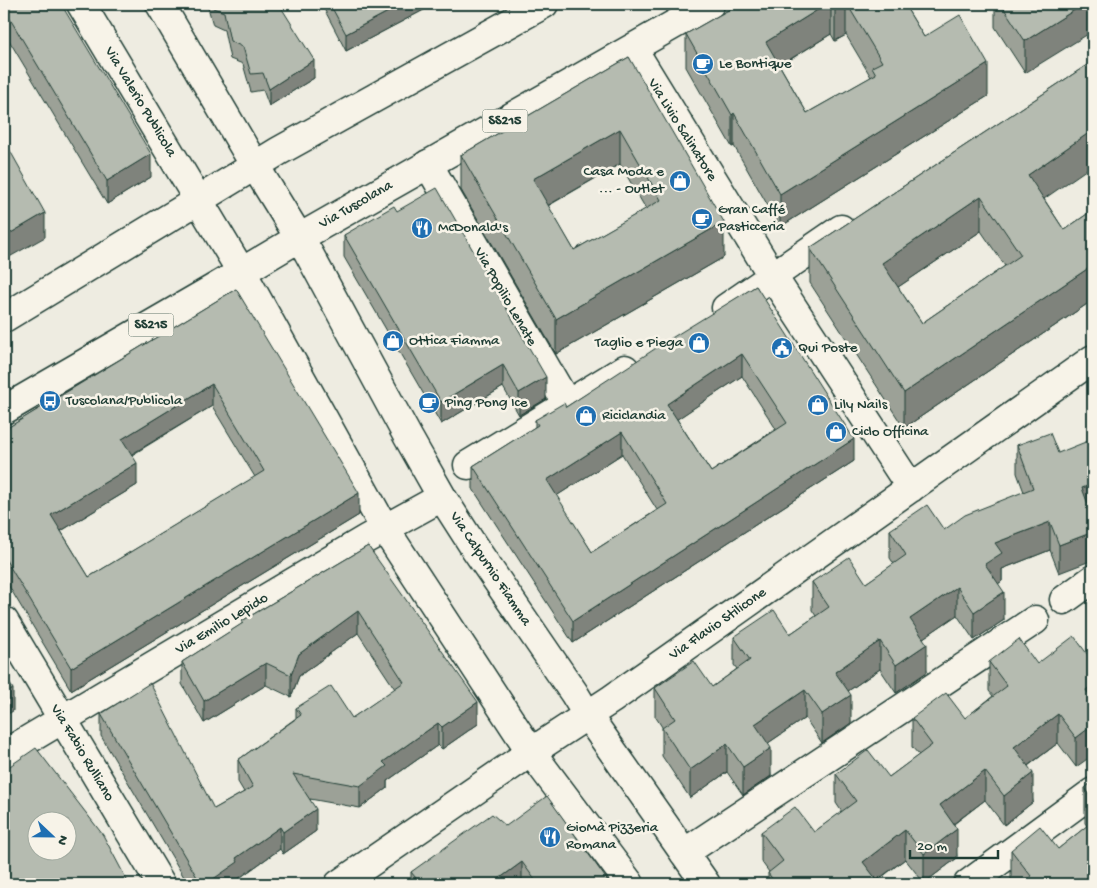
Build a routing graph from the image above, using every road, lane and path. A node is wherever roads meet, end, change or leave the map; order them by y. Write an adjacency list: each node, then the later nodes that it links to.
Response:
1 (81, 4): 8 (street, Via Valerio Publicola)
2 (160, 4): 7 (street)
3 (544, 4): 7 (street)
4 (710, 4): 5 (street, Via Tuscolana / SS215)
5 (633, 49): 6 (street, Via Tuscolana / SS215); 12 (street, Via Livio Salinatore)
6 (428, 164): 10 (street, Via Tuscolana / SS215); 17 (street, Via Popilio Lenate)
7 (255, 166): 8 (street); 10 (street, Via Calpurnio Fiamma)
8 (199, 200): 11 (street, Via Valerio Publicola); 13 (street)
9 (864, 215): 12 (street)
10 (298, 238): 11 (street, Via Tuscolana / SS215); 21 (street, Via Calpurnio Fiamma)
11 (241, 272): 18 (street, Via Tuscolana / SS215); 22 (street)
12 (773, 277): 14 (street); 20 (street, Via Livio Salinatore)
13 (4, 318)
14 (703, 322)
15 (644, 358): 17 (street)
16 (1093, 359): 20 (street, Via Flavio Stilicone)
17 (568, 404): 19 (street)
18 (4, 410)
19 (468, 465)
20 (911, 488): 27 (street, Via Flavio Stilicone)
21 (442, 497): 22 (street, Via Emilio Lepido); 27 (street, Via Calpurnio Fiamma)
22 (385, 529): 28 (street, Via Emilio Lepido); 29 (street)
23 (1093, 579): 24 (street)
24 (1064, 600)
25 (1035, 620): 32 (street)
26 (4, 621): 28 (street, Via Fabio Rulliano)
27 (588, 716): 29 (street, Via Flavio Stilicone); 32 (street, Via Calpurnio Fiamma)
28 (62, 719): 30 (street, Via Emilio Lepido); 33 (street, Via Fabio Rulliano)
29 (531, 752): 34 (street, Via Flavio Stilicone); 35 (street)
30 (4, 754)
31 (1093, 792): 37 (street)
32 (684, 853): 36 (street, Via Calpurnio Fiamma)
33 (161, 884)
34 (339, 884)
35 (630, 884)
36 (706, 884)
37 (968, 884)

